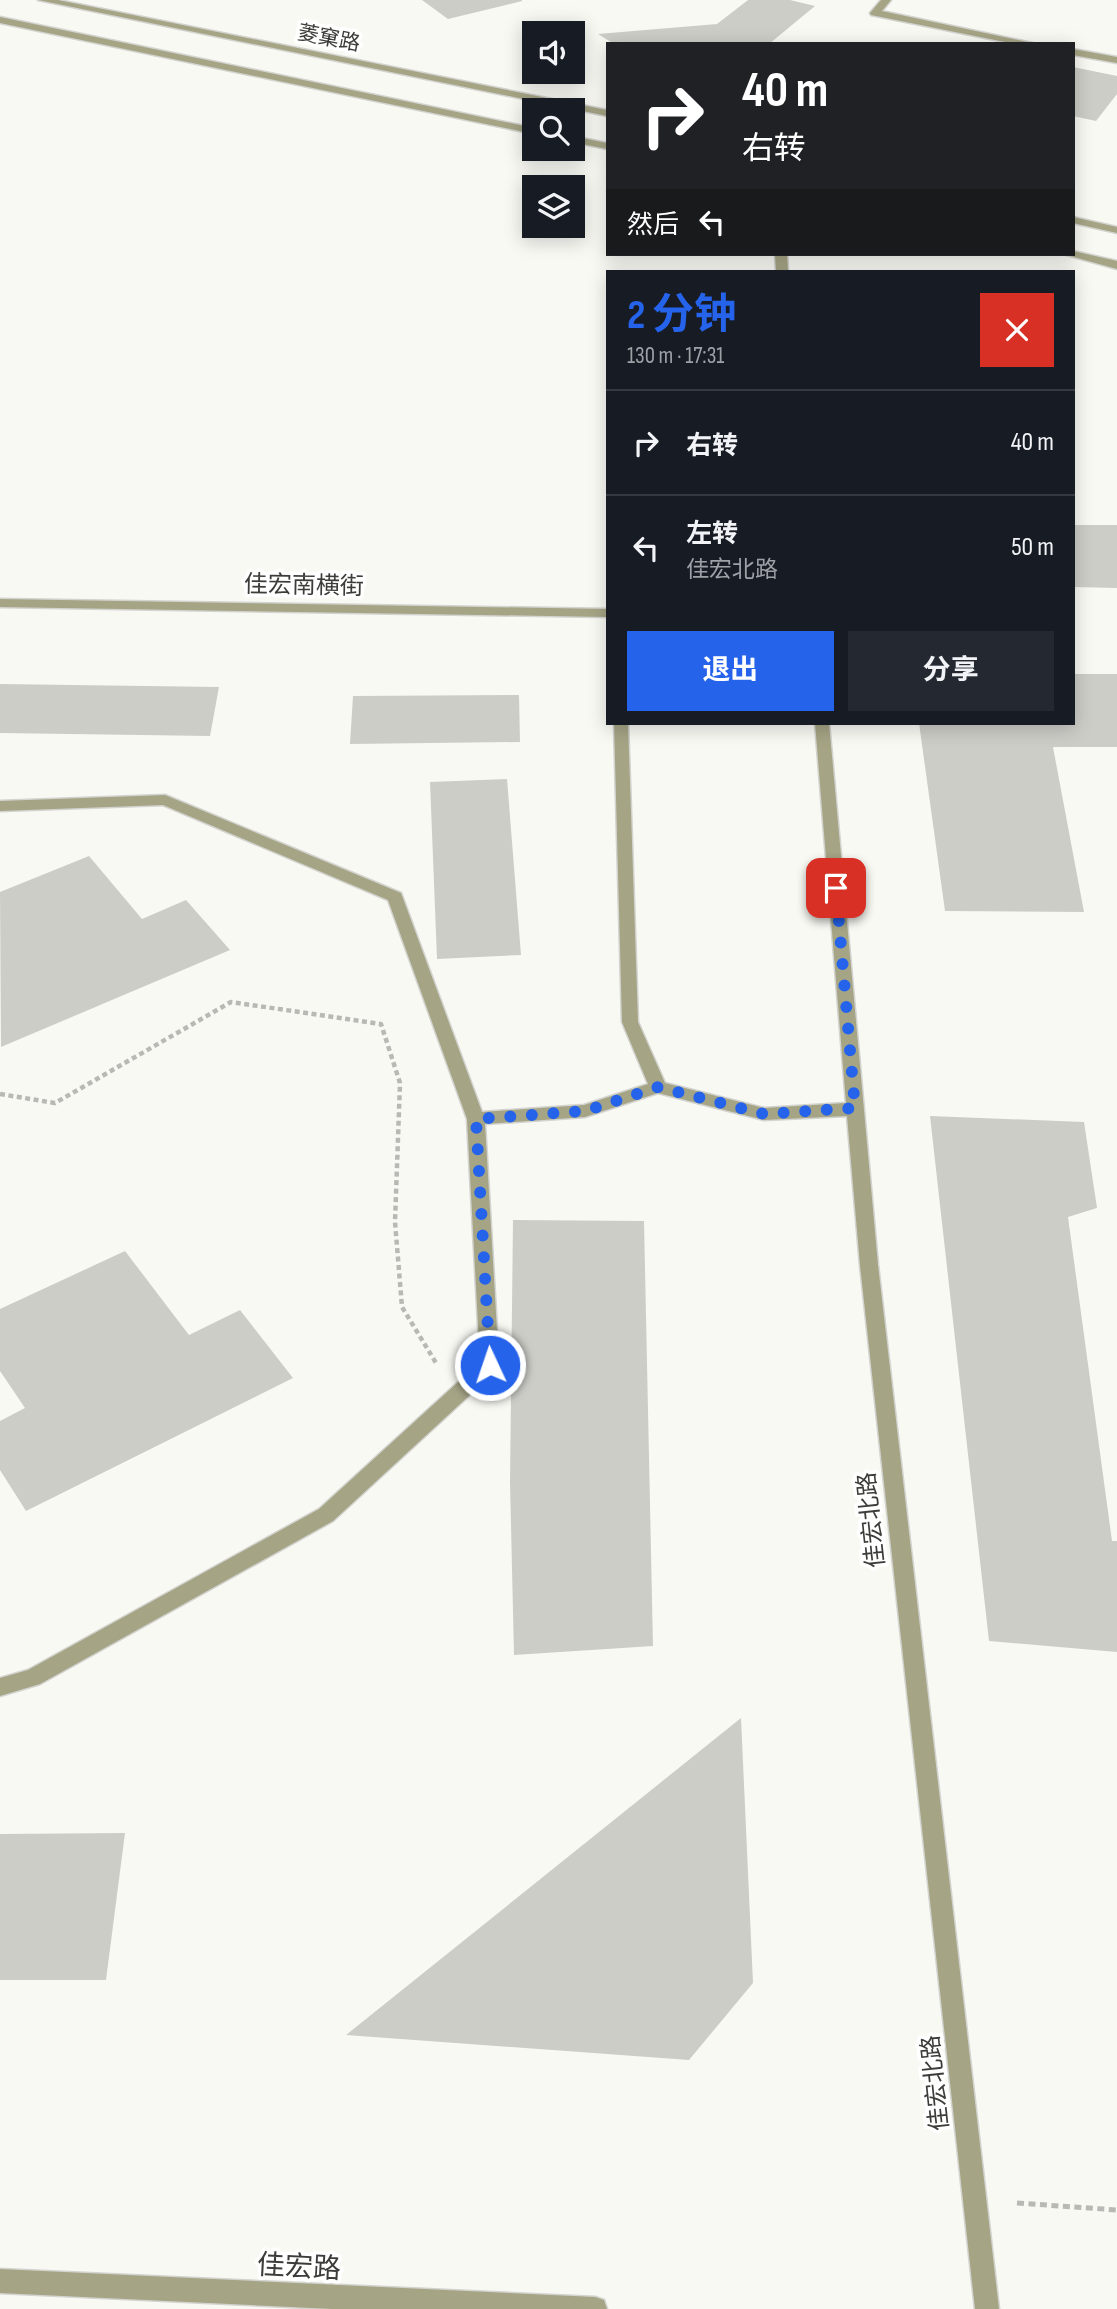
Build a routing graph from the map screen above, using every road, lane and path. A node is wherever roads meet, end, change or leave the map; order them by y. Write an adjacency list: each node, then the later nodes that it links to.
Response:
1 (43, 0): 7 (street, 菱窠路)
2 (885, 0): 4 (street)
3 (0, 20): 8 (street, 菱窠路)
4 (1022, 42)
5 (1075, 52): 6 (street)
6 (1117, 60)
7 (606, 113)
8 (522, 129)
9 (585, 142): 10 (street)
10 (606, 146)
11 (1075, 220): 12 (street)
12 (1117, 230)
13 (1075, 255): 14 (street)
14 (1117, 265)
15 (0, 603): 16 (street, 佳宏南横街)
16 (606, 612)
17 (621, 725): 20 (street)
18 (822, 725): 22 (street, 佳宏北路)
19 (0, 806): 23 (street)
20 (658, 1087): 22 (street); 23 (street)
21 (0, 1094): 24 (path)
22 (855, 1108): 26 (street, 佳宏北路)
23 (476, 1119): 24 (street)
24 (456, 1397): 25 (street)
25 (0, 1687)
26 (974, 2200): 27 (path); 30 (street, 佳宏北路)
27 (1117, 2210)
28 (0, 2281): 29 (street, 佳宏路)
29 (595, 2309)
30 (987, 2309)

